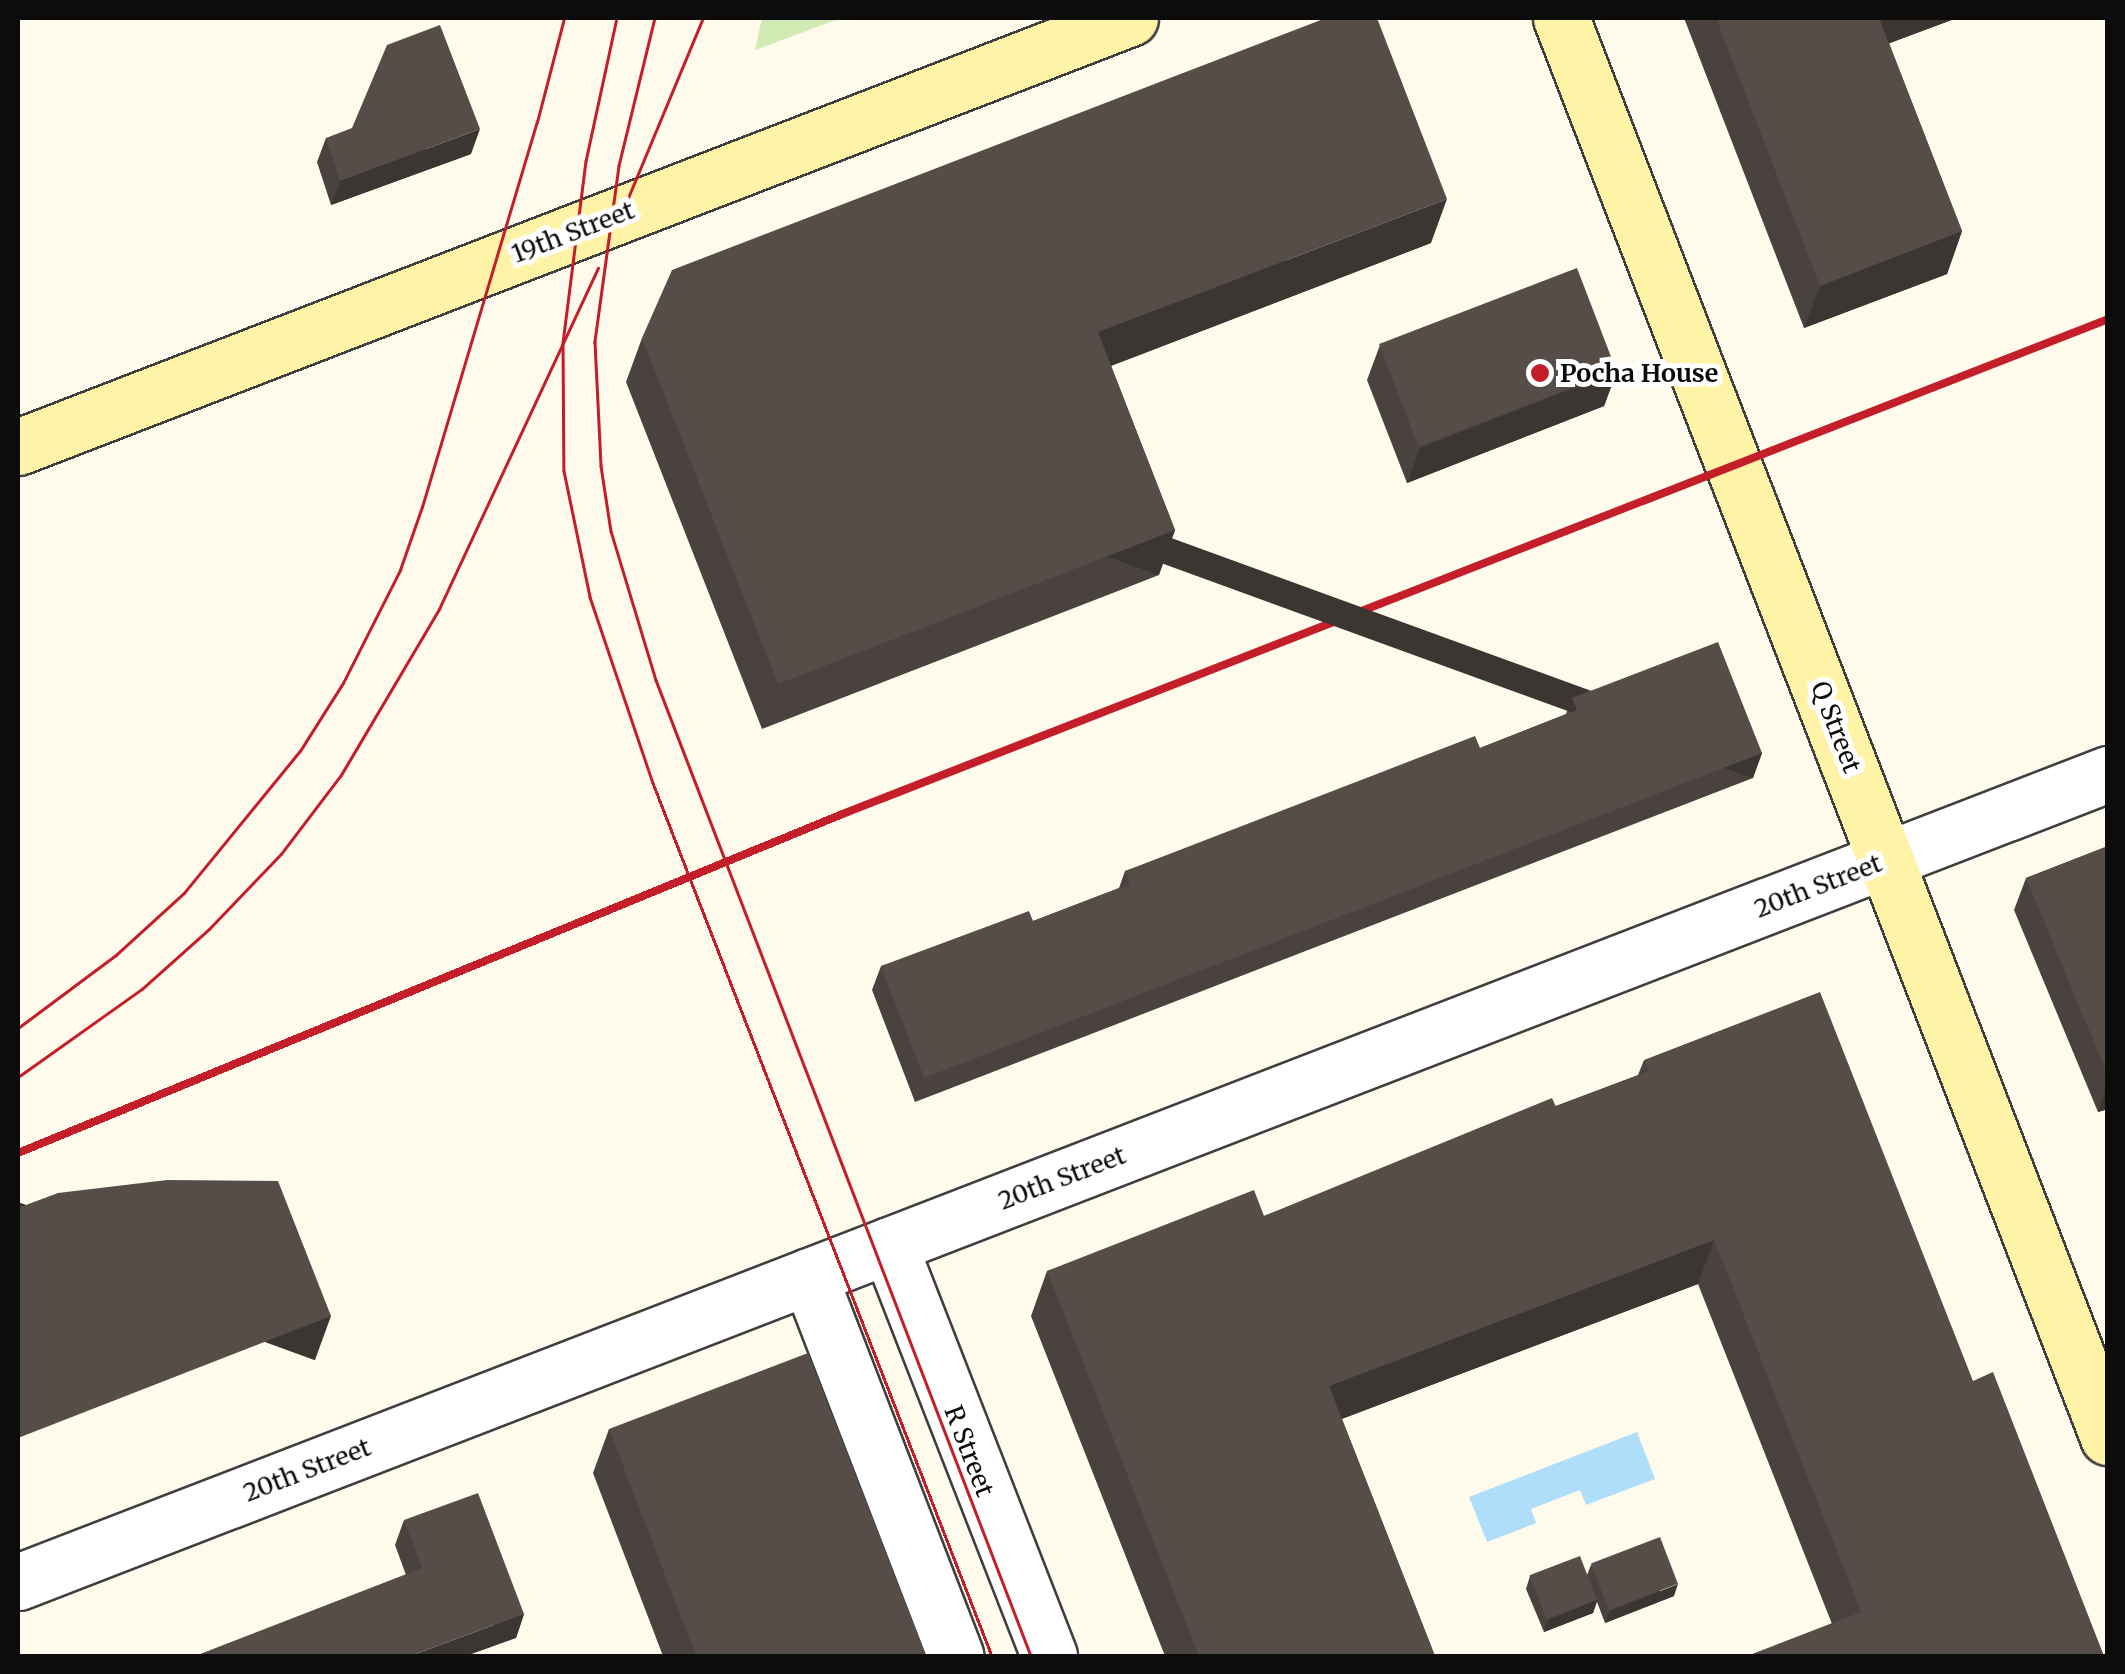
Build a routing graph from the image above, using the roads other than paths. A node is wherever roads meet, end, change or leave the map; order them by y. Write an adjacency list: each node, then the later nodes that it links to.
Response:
1 (1130, 18): 3 (main road, 19th Street)
2 (1561, 18): 5 (main road, Q Street)
3 (18, 447)
4 (2108, 774): 5 (street, 20th Street)
5 (1887, 860): 6 (street, 20th Street); 8 (main road, Q Street)
6 (889, 1245): 7 (street, 20th Street); 11 (street, R Street)
7 (808, 1276): 9 (street, 20th Street); 10 (street)
8 (2108, 1437)
9 (18, 1582)
10 (956, 1656)
11 (1049, 1656)

